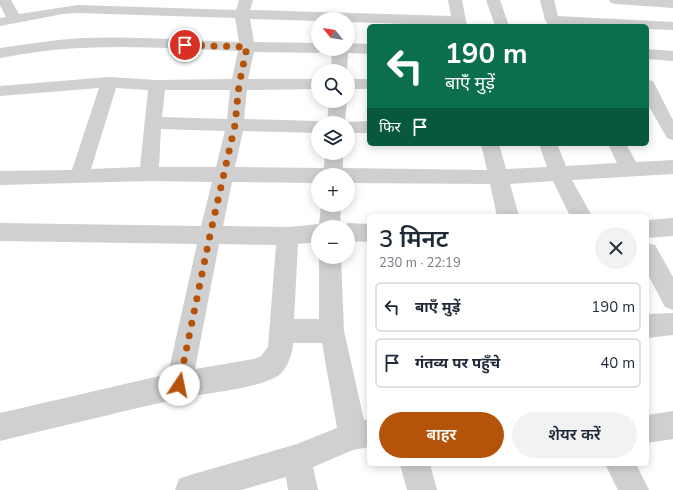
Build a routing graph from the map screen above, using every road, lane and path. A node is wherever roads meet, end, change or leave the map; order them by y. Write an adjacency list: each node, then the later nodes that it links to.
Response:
1 (3, 0): 12 (street)
2 (50, 0): 10 (street)
3 (246, 0): 11 (street)
4 (455, 0): 15 (street)
5 (493, 0): 16 (street)
6 (547, 0): 14 (street)
7 (616, 0): 8 (street)
8 (673, 4)
9 (83, 5): 10 (street); 11 (street)
10 (63, 10): 12 (street)
11 (242, 14): 15 (street); 20 (street)
12 (14, 19): 13 (street)
13 (0, 22)
14 (554, 23): 17 (street)
15 (460, 24)
16 (501, 24)
17 (594, 24)
18 (649, 25): 19 (street)
19 (673, 26)
20 (247, 47): 21 (street); 24 (street); 32 (street)
21 (311, 48)
22 (355, 48): 23 (street)
23 (367, 49)
24 (0, 53)
25 (649, 54): 26 (street)
26 (673, 56)
27 (109, 82): 31 (street); 34 (street); 52 (street)
28 (311, 84): 32 (street)
29 (355, 84): 30 (street)
30 (367, 84)
31 (157, 85): 32 (street); 36 (street)
32 (239, 85): 37 (street)
33 (649, 89): 35 (street)
34 (0, 92)
35 (668, 117): 41 (street)
36 (152, 123): 37 (street); 47 (street)
37 (235, 125): 38 (street); 48 (street)
38 (311, 126)
39 (355, 127): 40 (street)
40 (367, 127)
41 (673, 134)
42 (490, 146): 53 (street)
43 (549, 146): 49 (street)
44 (618, 146): 46 (street)
45 (673, 167): 46 (street)
46 (630, 169): 49 (street)
47 (149, 174): 48 (street); 52 (street)
48 (225, 174): 50 (street); 63 (street)
49 (559, 174): 53 (street); 56 (street)
50 (311, 175)
51 (355, 175): 53 (street)
52 (79, 177): 54 (street)
53 (498, 177): 55 (street)
54 (0, 178)
55 (507, 214)
56 (580, 214)
57 (673, 227): 58 (street)
58 (649, 229)
59 (0, 232): 63 (street)
60 (355, 232): 61 (street)
61 (367, 233)
62 (311, 234): 64 (street)
63 (210, 235): 64 (street); 72 (street)
64 (288, 236): 70 (street)
65 (649, 256): 67 (street)
66 (330, 264): 71 (street)
67 (673, 298)
68 (673, 324): 69 (street)
69 (649, 326)
70 (281, 331): 71 (street); 72 (street)
71 (332, 331): 76 (street)
72 (179, 385): 74 (street)
73 (673, 425): 75 (street)
74 (0, 427)
75 (649, 429)
76 (361, 435): 77 (street)
77 (297, 459): 80 (street); 81 (street)
78 (416, 466): 82 (street)
79 (621, 466): 83 (street)
80 (193, 490)
81 (303, 490)
82 (422, 490)
83 (634, 490)

